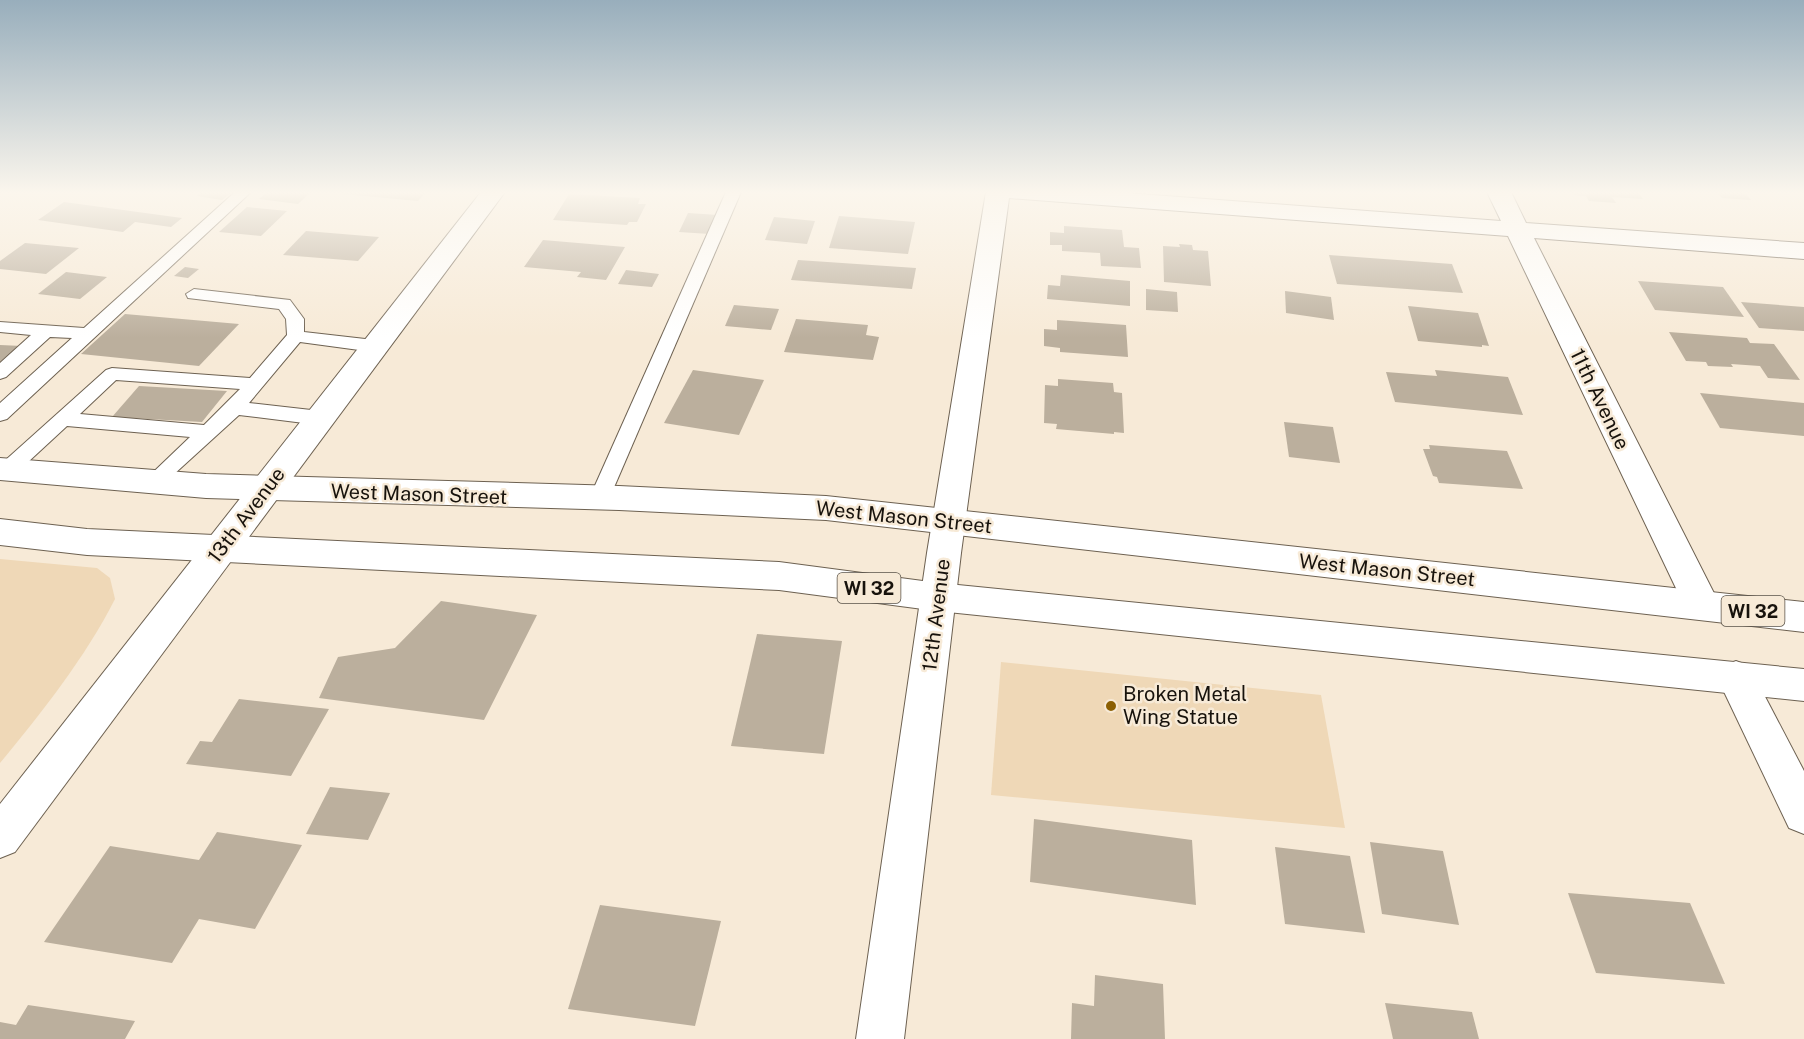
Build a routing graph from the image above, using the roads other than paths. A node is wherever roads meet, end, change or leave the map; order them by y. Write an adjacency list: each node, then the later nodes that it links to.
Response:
1 (191, 240): 11 (lane)
2 (456, 240): 13 (street, 13th Avenue)
3 (713, 240): 25 (lane)
4 (991, 240): 26 (street, 12th Avenue)
5 (1522, 240): 30 (street, 11th Avenue)
6 (1660, 240): 7 (street)
7 (1804, 251)
8 (194, 294): 12 (lane)
9 (2, 329): 10 (lane)
10 (46, 331): 11 (lane); 14 (lane)
11 (88, 334): 16 (lane)
12 (296, 336): 13 (lane); 15 (lane)
13 (374, 346): 19 (street, 13th Avenue)
14 (0, 373)
15 (255, 384): 17 (lane); 20 (lane)
16 (8, 398): 18 (lane)
17 (235, 408): 19 (lane); 21 (lane)
18 (0, 414)
19 (320, 418): 24 (street, 13th Avenue)
20 (63, 419): 21 (lane); 22 (lane)
21 (208, 432): 23 (lane)
22 (3, 469): 23 (street, West Mason Street / WI 32)
23 (154, 481): 24 (street, West Mason Street / WI 32)
24 (266, 488): 25 (street, West Mason Street / WI 32); 28 (street, 13th Avenue)
25 (599, 499): 26 (street, West Mason Street / WI 32)
26 (949, 522): 29 (street, 12th Avenue); 30 (street, West Mason Street / WI 32)
27 (0, 532): 28 (street, WI 32)
28 (220, 549): 29 (street, WI 32); 35 (street, 13th Avenue)
29 (938, 597): 32 (street, WI 32); 36 (street, 12th Avenue)
30 (1702, 605): 31 (street, West Mason Street / WI 32)
31 (1804, 617)
32 (1736, 677): 33 (street, WI 32); 34 (street)
33 (1804, 685)
34 (1804, 814)
35 (0, 838)
36 (880, 1039)

